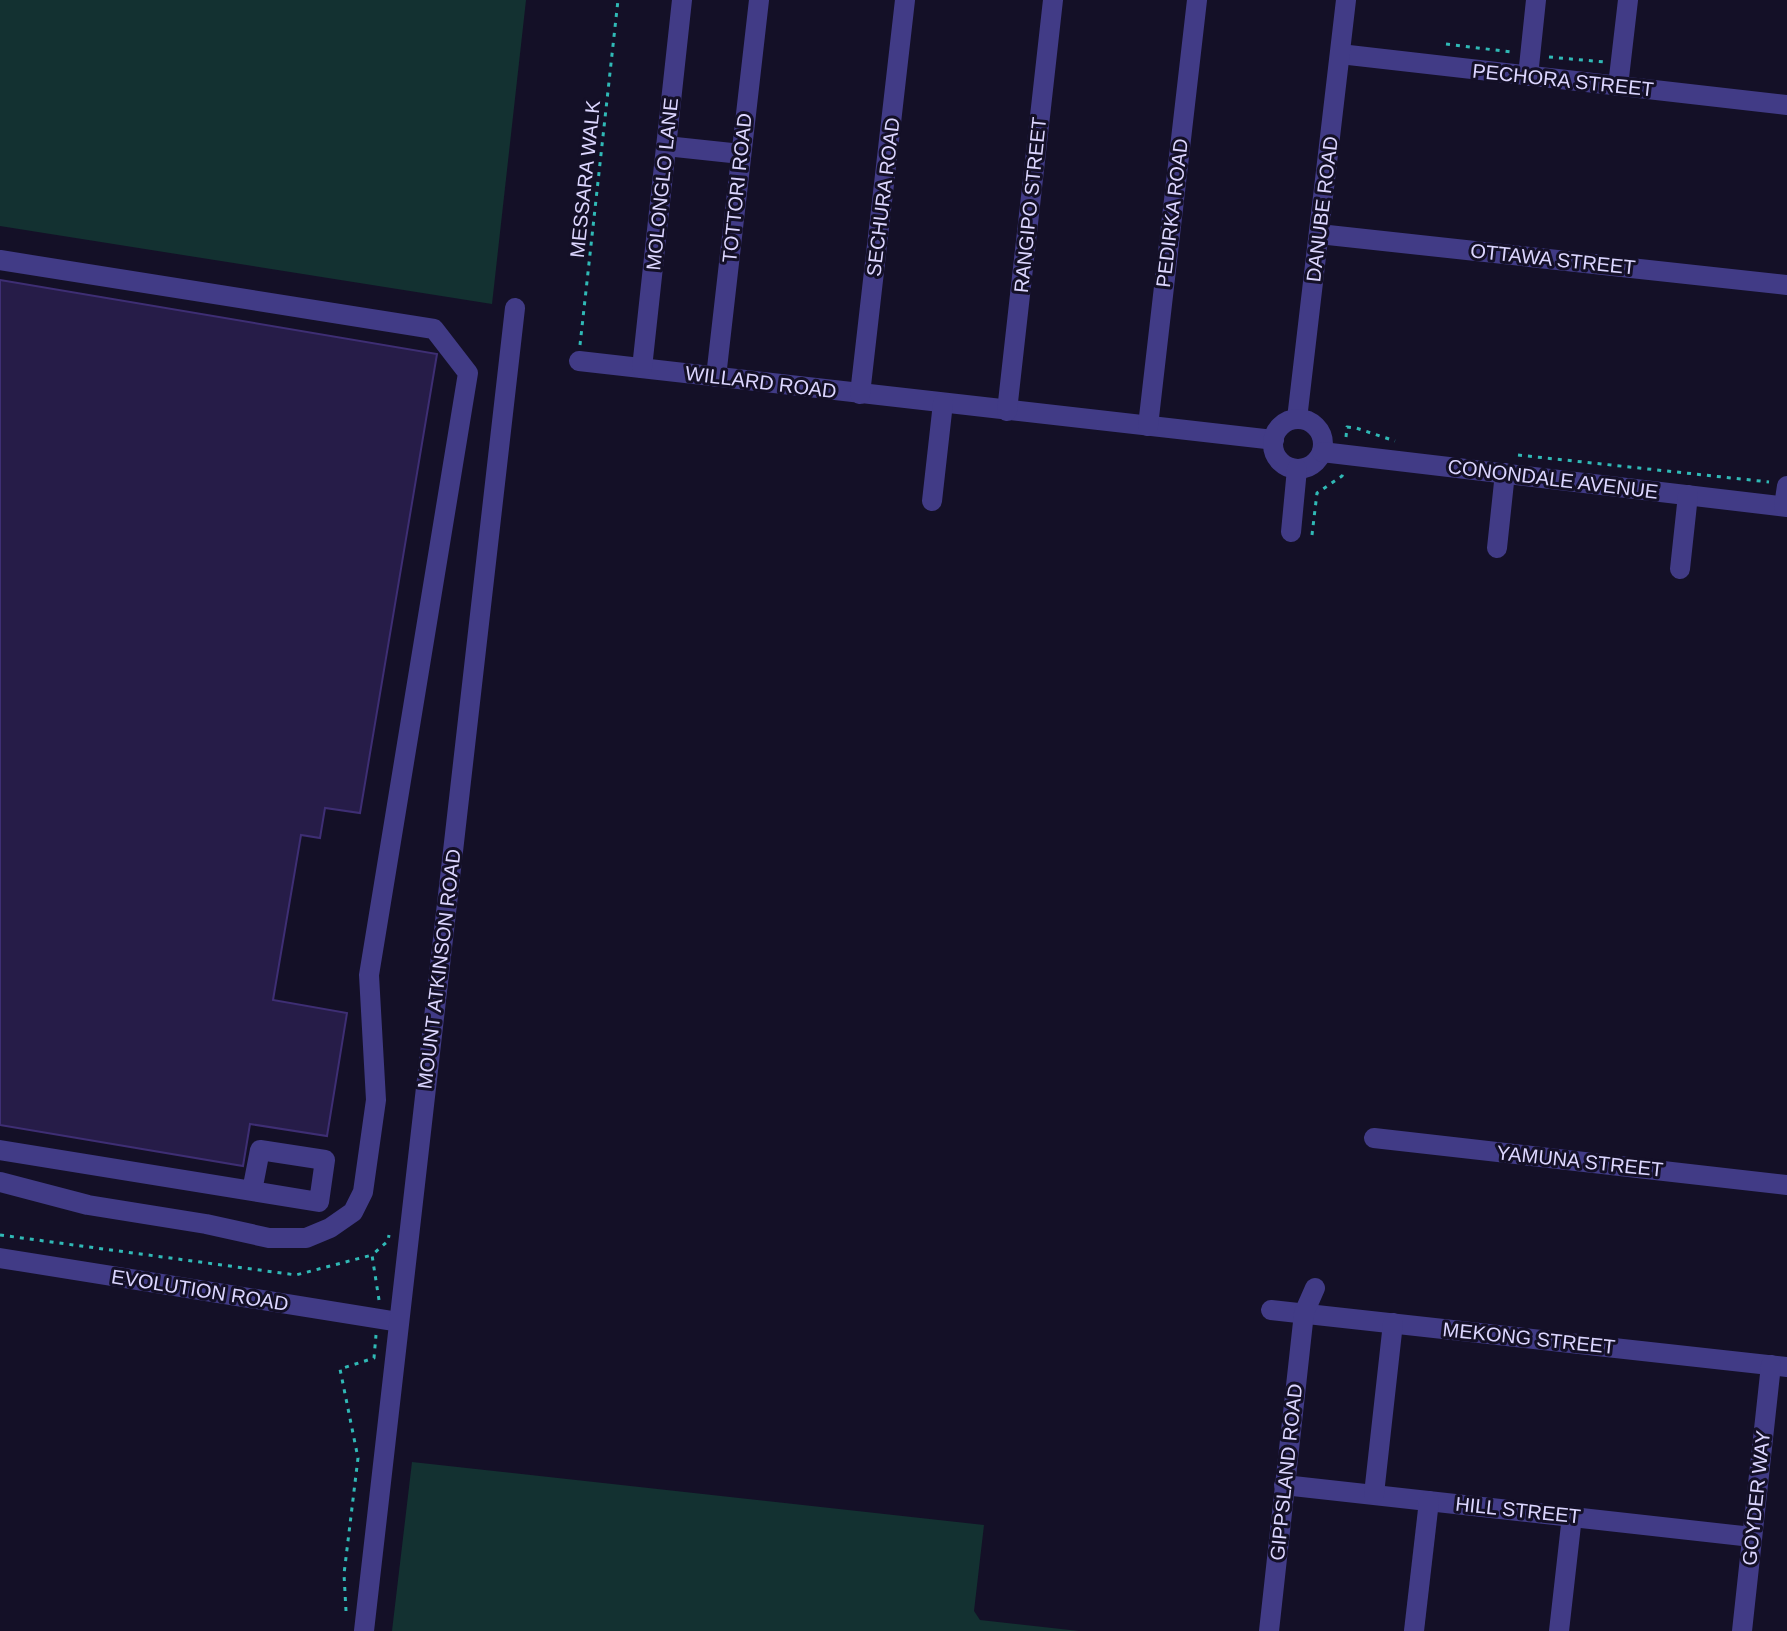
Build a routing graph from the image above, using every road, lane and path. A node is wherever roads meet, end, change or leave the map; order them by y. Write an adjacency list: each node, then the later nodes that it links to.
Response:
1 (618, 0): 21 (path, MESSARA WALK)
2 (682, 0): 15 (street, MOLONGLO LANE)
3 (759, 0): 16 (street, TOTTORI ROAD)
4 (905, 0): 24 (street, SECHURA ROAD)
5 (1053, 0): 26 (street, RANGIPO STREET)
6 (1197, 0): 28 (street, PEDIRKA ROAD)
7 (1346, 0): 10 (street, DANUBE ROAD)
8 (1536, 0): 12 (street)
9 (1628, 0): 13 (street)
10 (1340, 54): 12 (street, PECHORA STREET); 17 (street, DANUBE ROAD)
11 (1549, 57): 13 (path)
12 (1528, 76): 13 (street, PECHORA STREET)
13 (1620, 76): 14 (street, PECHORA STREET)
14 (1787, 105)
15 (666, 146): 16 (street); 22 (street, MOLONGLO LANE)
16 (741, 154): 23 (street, TOTTORI ROAD)
17 (1319, 234): 19 (street, OTTAWA STREET); 27 (street, DANUBE ROAD)
18 (0, 260): 46 (street)
19 (1787, 285)
20 (515, 308): 55 (street, MOUNT ATKINSON ROAD)
21 (579, 361): 22 (street, WILLARD ROAD)
22 (642, 368): 23 (street, WILLARD ROAD)
23 (716, 377): 24 (street, WILLARD ROAD)
24 (860, 394): 25 (street, WILLARD ROAD)
25 (943, 403): 26 (street, WILLARD ROAD); 38 (street)
26 (1007, 411): 28 (street, WILLARD ROAD)
27 (1297, 419): 30 (street); 32 (street)
28 (1148, 426): 30 (street, WILLARD ROAD)
29 (1347, 427): 31 (path)
30 (1274, 440): 34 (street)
31 (1398, 442)
32 (1322, 452): 33 (street, CONONDALE AVENUE); 34 (street)
33 (1506, 464): 36 (path); 37 (street, CONONDALE AVENUE); 42 (street)
34 (1297, 469): 40 (street)
35 (1342, 476): 41 (path)
36 (1779, 484): 39 (street, CONONDALE AVENUE)
37 (1688, 495): 39 (street, CONONDALE AVENUE); 43 (street)
38 (932, 501)
39 (1786, 507)
40 (1291, 532)
41 (1312, 535)
42 (1497, 548)
43 (1680, 569)
44 (1374, 1138): 47 (street, YAMUNA STREET)
45 (0, 1150): 48 (street)
46 (0, 1182)
47 (1787, 1185)
48 (252, 1191)
49 (0, 1235): 50 (path)
50 (372, 1255)
51 (0, 1258): 55 (street, EVOLUTION ROAD)
52 (1315, 1288): 54 (street, GIPPSLAND ROAD)
53 (1271, 1310): 54 (street, MEKONG STREET)
54 (1304, 1313): 56 (street, MEKONG STREET); 58 (street, GIPPSLAND ROAD)
55 (399, 1322): 63 (street, MOUNT ATKINSON ROAD)
56 (1393, 1323): 57 (street, MEKONG STREET); 59 (street)
57 (1779, 1366): 62 (street, GOYDER WAY)
58 (1284, 1485): 59 (street, HILL STREET); 64 (street, GIPPSLAND ROAD)
59 (1374, 1494): 60 (street, HILL STREET)
60 (1429, 1501): 61 (street, HILL STREET); 65 (street)
61 (1572, 1516): 62 (street, HILL STREET); 66 (street)
62 (1752, 1537): 67 (street, GOYDER WAY)
63 (364, 1631)
64 (1269, 1631)
65 (1414, 1631)
66 (1559, 1631)
67 (1742, 1631)

